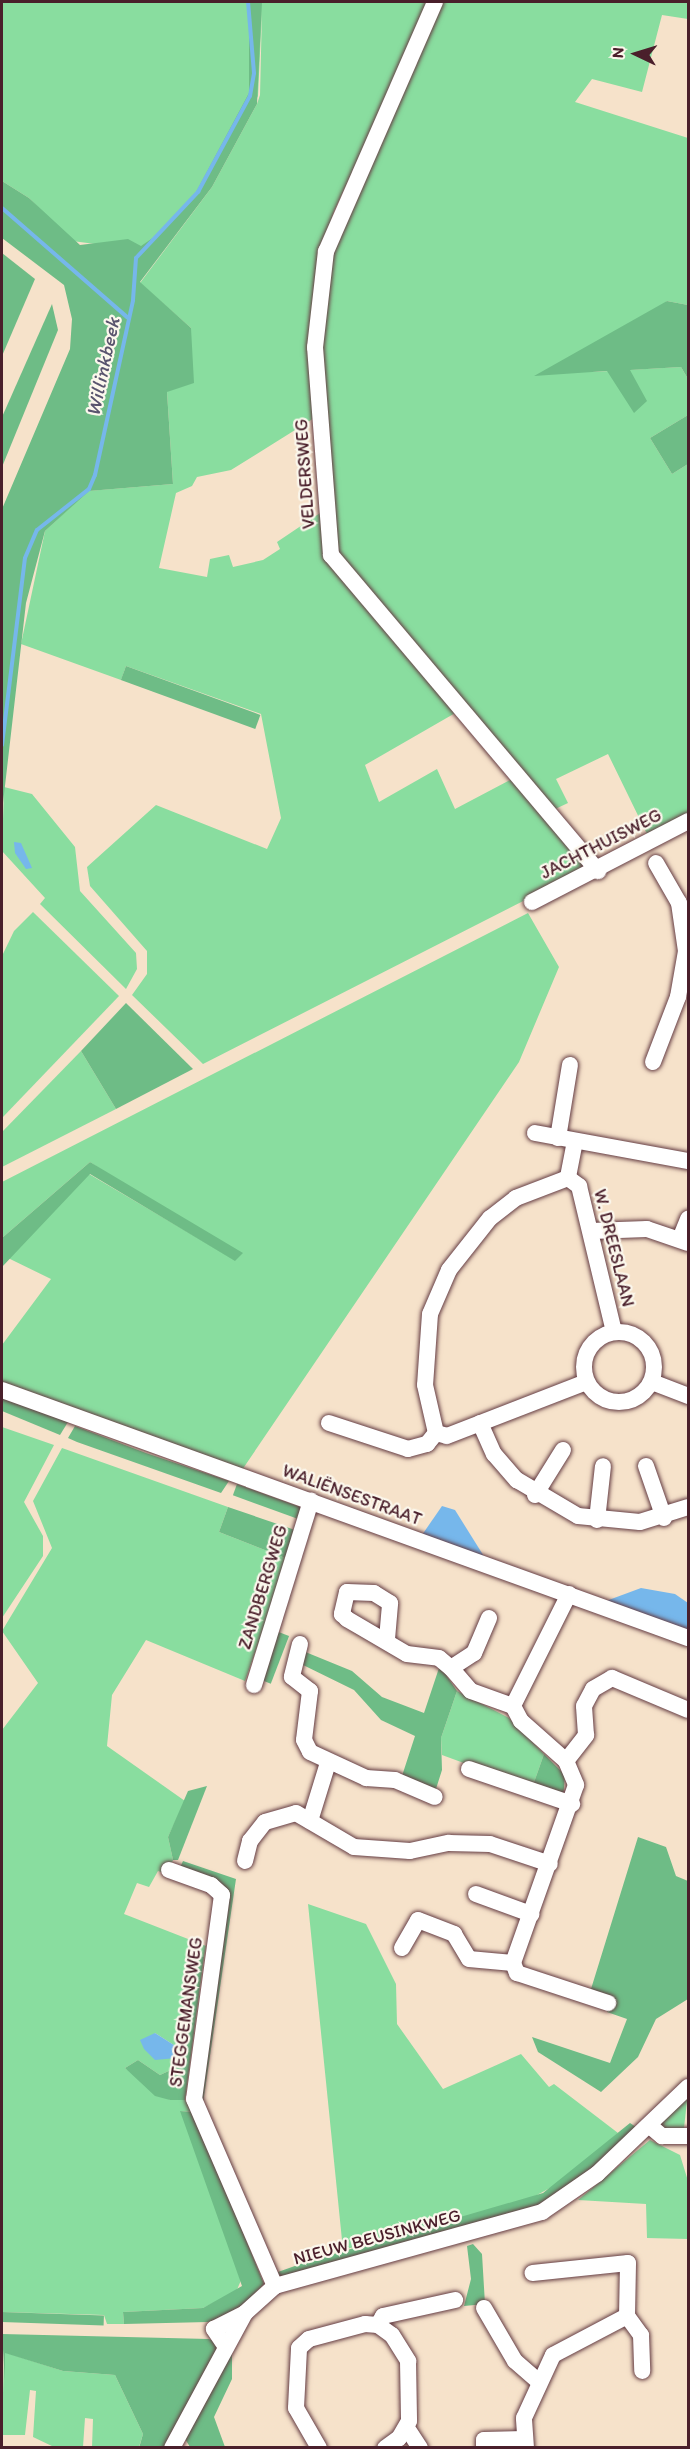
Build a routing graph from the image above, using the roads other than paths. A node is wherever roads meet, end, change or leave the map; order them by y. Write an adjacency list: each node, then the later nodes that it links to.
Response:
1 (435, 2): 4 (street, VELDERSWEG)
2 (688, 821): 4 (street, JACHTHUISWEG)
3 (656, 863): 5 (street)
4 (598, 871): 6 (street, JACHTHUISWEG)
5 (684, 899): 7 (street)
6 (532, 902)
7 (687, 952): 8 (street)
8 (653, 1062)
9 (570, 1065): 11 (street)
10 (535, 1133): 11 (street)
11 (558, 1138): 12 (street)
12 (575, 1141): 13 (street); 14 (street, W. DREESLAAN)
13 (688, 1161)
14 (568, 1178): 16 (street, W. DREESLAAN); 25 (street, W. DREESLAAN)
15 (688, 1219): 17 (street)
16 (591, 1231): 17 (street); 18 (street, W. DREESLAAN)
17 (684, 1241)
18 (614, 1332): 19 (street); 20 (street)
19 (586, 1382): 20 (street); 24 (street)
20 (652, 1382): 22 (street)
21 (2, 1390): 30 (street, WALIËNSESTRAAT)
22 (688, 1396)
23 (329, 1423): 25 (street)
24 (480, 1423): 25 (street); 29 (street)
25 (436, 1433)
26 (563, 1450): 29 (street)
27 (603, 1466): 33 (street)
28 (646, 1466): 32 (street)
29 (535, 1495): 33 (street)
30 (311, 1501): 34 (street, WALIËNSESTRAAT); 40 (street, ZANDBERGWEG)
31 (688, 1507): 32 (street)
32 (664, 1518): 33 (street)
33 (597, 1520)
34 (569, 1594): 36 (street, WALIËNSESTRAAT); 41 (street)
35 (489, 1618): 39 (street)
36 (688, 1638)
37 (387, 1640): 39 (street)
38 (300, 1644): 44 (street)
39 (451, 1668): 41 (street)
40 (254, 1684)
41 (513, 1706): 43 (street)
42 (688, 1710): 43 (street)
43 (566, 1761): 47 (street)
44 (328, 1763): 46 (street); 48 (street)
45 (469, 1769): 47 (street)
46 (435, 1797)
47 (572, 1804): 50 (street)
48 (310, 1821): 49 (street); 50 (street)
49 (245, 1861)
50 (550, 1864): 53 (street)
51 (169, 1870): 61 (street, STEGGEMANSWEG)
52 (477, 1894): 53 (street)
53 (531, 1914): 55 (street)
54 (402, 1948): 55 (street)
55 (513, 1963): 56 (street)
56 (608, 2003)
57 (688, 2087): 58 (street, NIEUW BEUSINKWEG)
58 (650, 2126): 59 (street); 61 (street, NIEUW BEUSINKWEG)
59 (688, 2136)
60 (533, 2273): 64 (street)
61 (275, 2286): 70 (street, NIEUW BEUSINKWEG)
62 (455, 2300): 65 (street)
63 (484, 2308): 67 (street)
64 (627, 2316): 66 (street); 67 (street)
65 (378, 2325): 68 (street); 71 (street)
66 (642, 2371)
67 (539, 2382): 69 (street)
68 (407, 2428): 72 (street); 73 (street)
69 (525, 2443): 74 (street)
70 (172, 2448)
71 (319, 2448)
72 (386, 2448)
73 (420, 2448)
74 (484, 2448)

